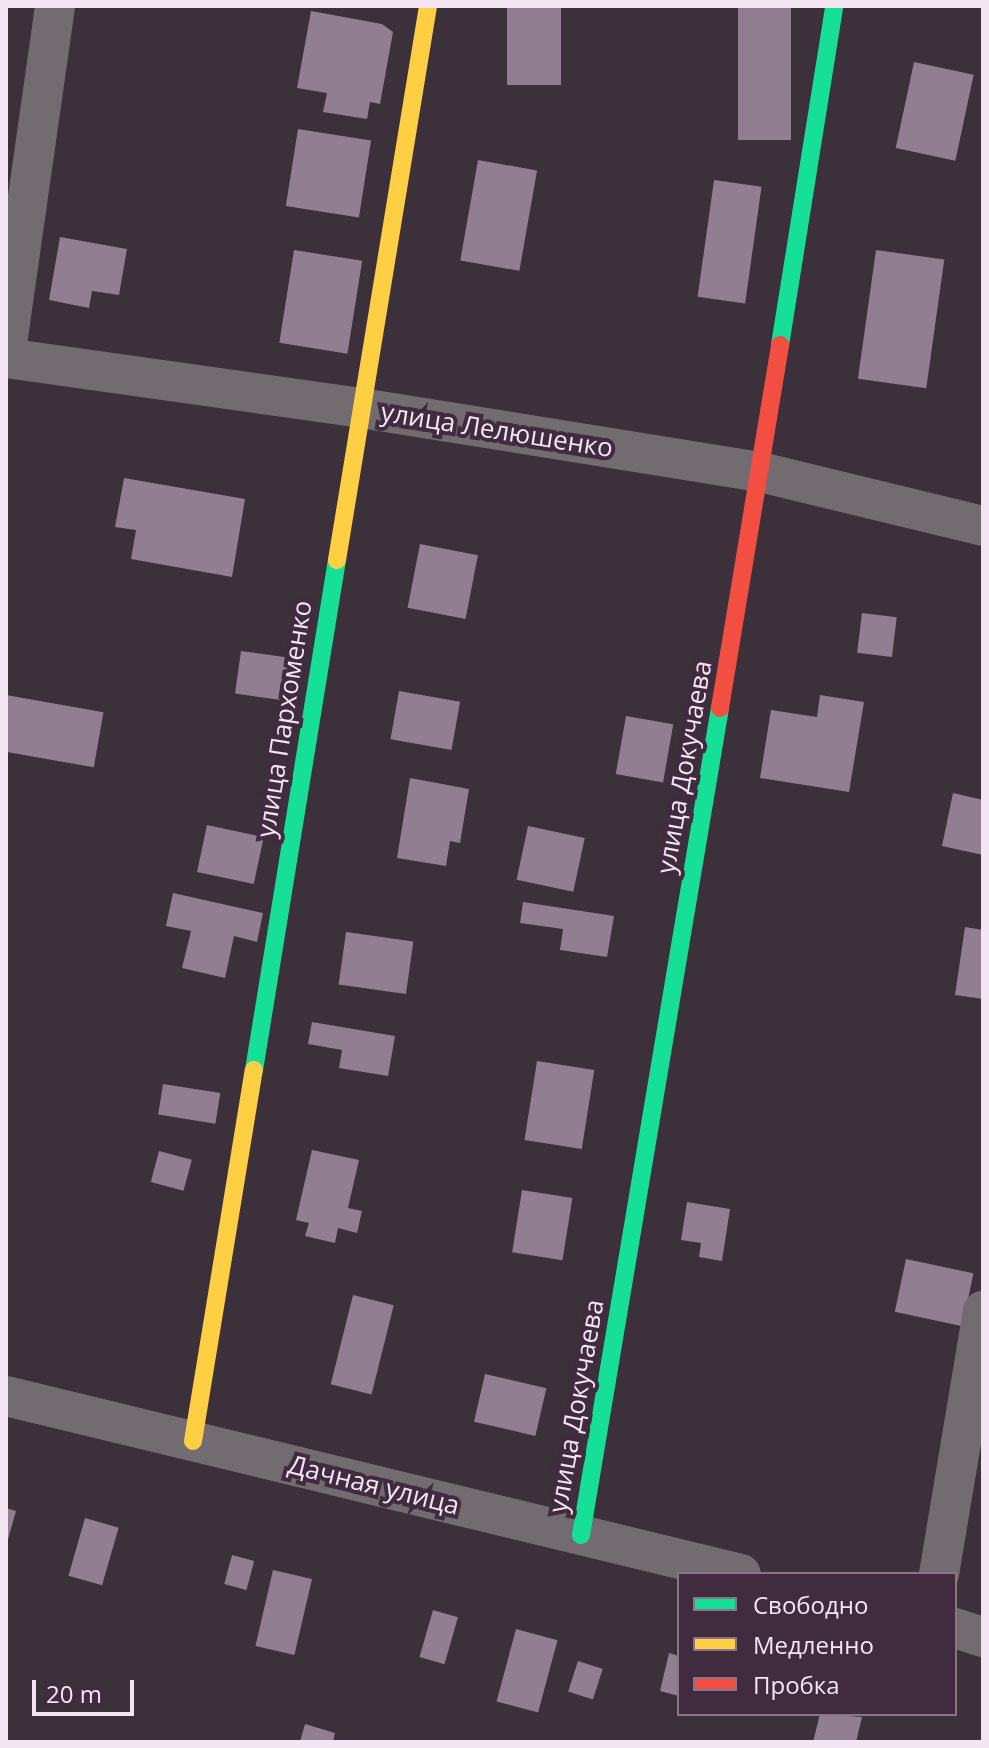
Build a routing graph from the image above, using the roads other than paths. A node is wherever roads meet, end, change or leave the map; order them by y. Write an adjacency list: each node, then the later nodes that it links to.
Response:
1 (55, 6): 4 (street)
2 (428, 6): 6 (street, улица Пархоменко)
3 (834, 6): 7 (street, улица Докучаева)
4 (6, 351)
5 (6, 358): 6 (street, улица Лелюшенко)
6 (361, 408): 7 (street, улица Лелюшенко); 11 (street, улица Пархоменко)
7 (760, 472): 8 (street, улица Лелюшенко); 12 (street, улица Докучаева)
8 (983, 526)
9 (983, 1311): 14 (street)
10 (6, 1396): 11 (street, Дачная улица)
11 (193, 1441): 12 (street, Дачная улица)
12 (581, 1535): 13 (street, Дачная улица)
13 (733, 1572)
14 (939, 1572)
15 (957, 1629): 16 (street)
16 (983, 1637)

